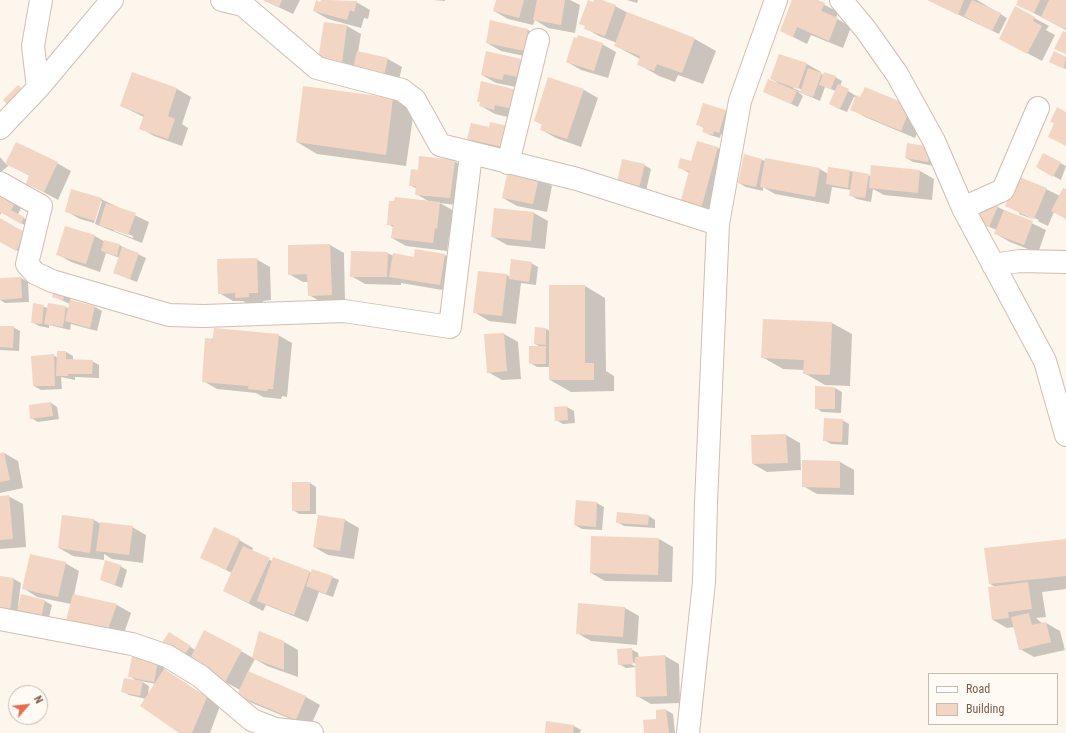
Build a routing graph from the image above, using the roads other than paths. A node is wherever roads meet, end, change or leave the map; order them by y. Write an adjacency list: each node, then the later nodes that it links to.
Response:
1 (41, 0): 7 (street)
2 (112, 0): 7 (street)
3 (222, 0): 10 (street)
4 (776, 0): 14 (street)
5 (841, 0): 13 (street)
6 (538, 40): 11 (street)
7 (38, 88): 9 (street)
8 (1038, 108): 13 (street)
9 (0, 128)
10 (471, 154): 11 (street); 12 (street)
11 (508, 163): 14 (street)
12 (0, 183)
13 (963, 208): 16 (street)
14 (718, 224): 20 (street)
15 (1066, 262): 16 (street)
16 (993, 265): 17 (street)
17 (1066, 434)
18 (0, 619): 19 (street)
19 (312, 733)
20 (688, 733)

